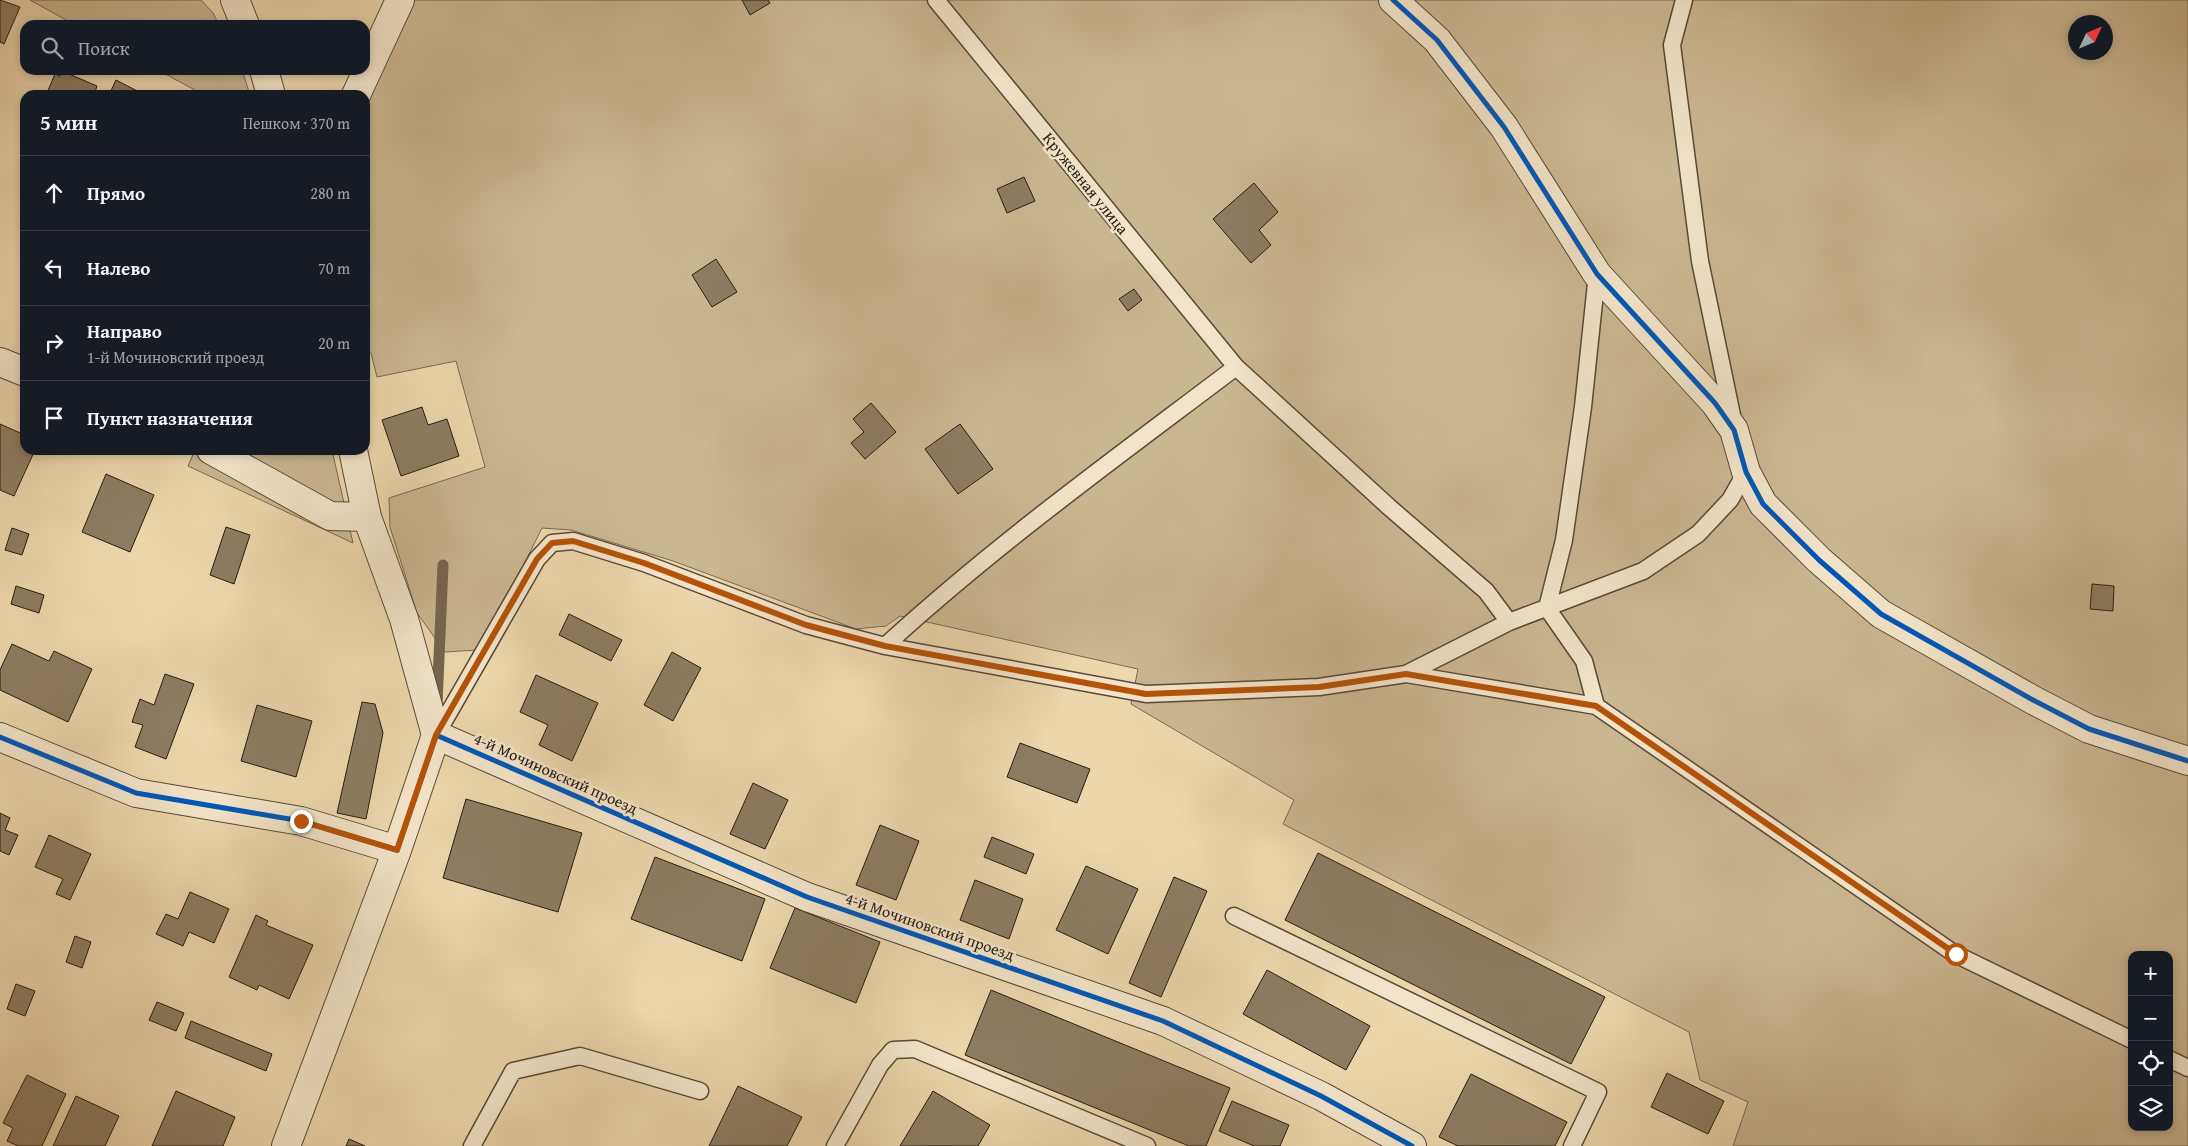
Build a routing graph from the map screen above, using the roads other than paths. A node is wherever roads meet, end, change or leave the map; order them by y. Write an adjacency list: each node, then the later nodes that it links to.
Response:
1 (235, 0): 6 (street)
2 (400, 0): 7 (street)
3 (936, 0): 14 (lane, Кружевная улица)
4 (1393, 0): 12 (street)
5 (1684, 0): 16 (lane)
6 (243, 20)
7 (370, 65)
8 (265, 75): 10 (street)
9 (365, 75): 11 (street)
10 (269, 90)
11 (358, 90)
12 (1597, 274): 16 (street); 21 (lane)
13 (0, 362): 15 (street)
14 (1236, 367): 22 (lane, Кружевная улица); 23 (lane)
15 (20, 370)
16 (1734, 430): 19 (street)
17 (220, 455): 20 (street)
18 (354, 455): 20 (street)
19 (1746, 472): 21 (lane); 28 (street)
20 (367, 517): 26 (street)
21 (1547, 608): 22 (lane); 25 (lane)
22 (1509, 622): 24 (lane)
23 (885, 646): 24 (lane); 26 (lane)
24 (1406, 674): 25 (lane)
25 (1596, 706): 31 (lane)
26 (436, 735): 29 (street); 39 (street, 4-й Мочиновский проезд)
27 (0, 736): 29 (street)
28 (2188, 761)
29 (397, 850): 35 (street)
30 (1234, 916): 40 (lane)
31 (2128, 1038)
32 (2173, 1061): 33 (lane)
33 (2188, 1068)
34 (700, 1092): 36 (lane)
35 (286, 1146)
36 (472, 1146)
37 (836, 1146): 38 (lane)
38 (1148, 1146)
39 (1412, 1146)
40 (1572, 1146)

